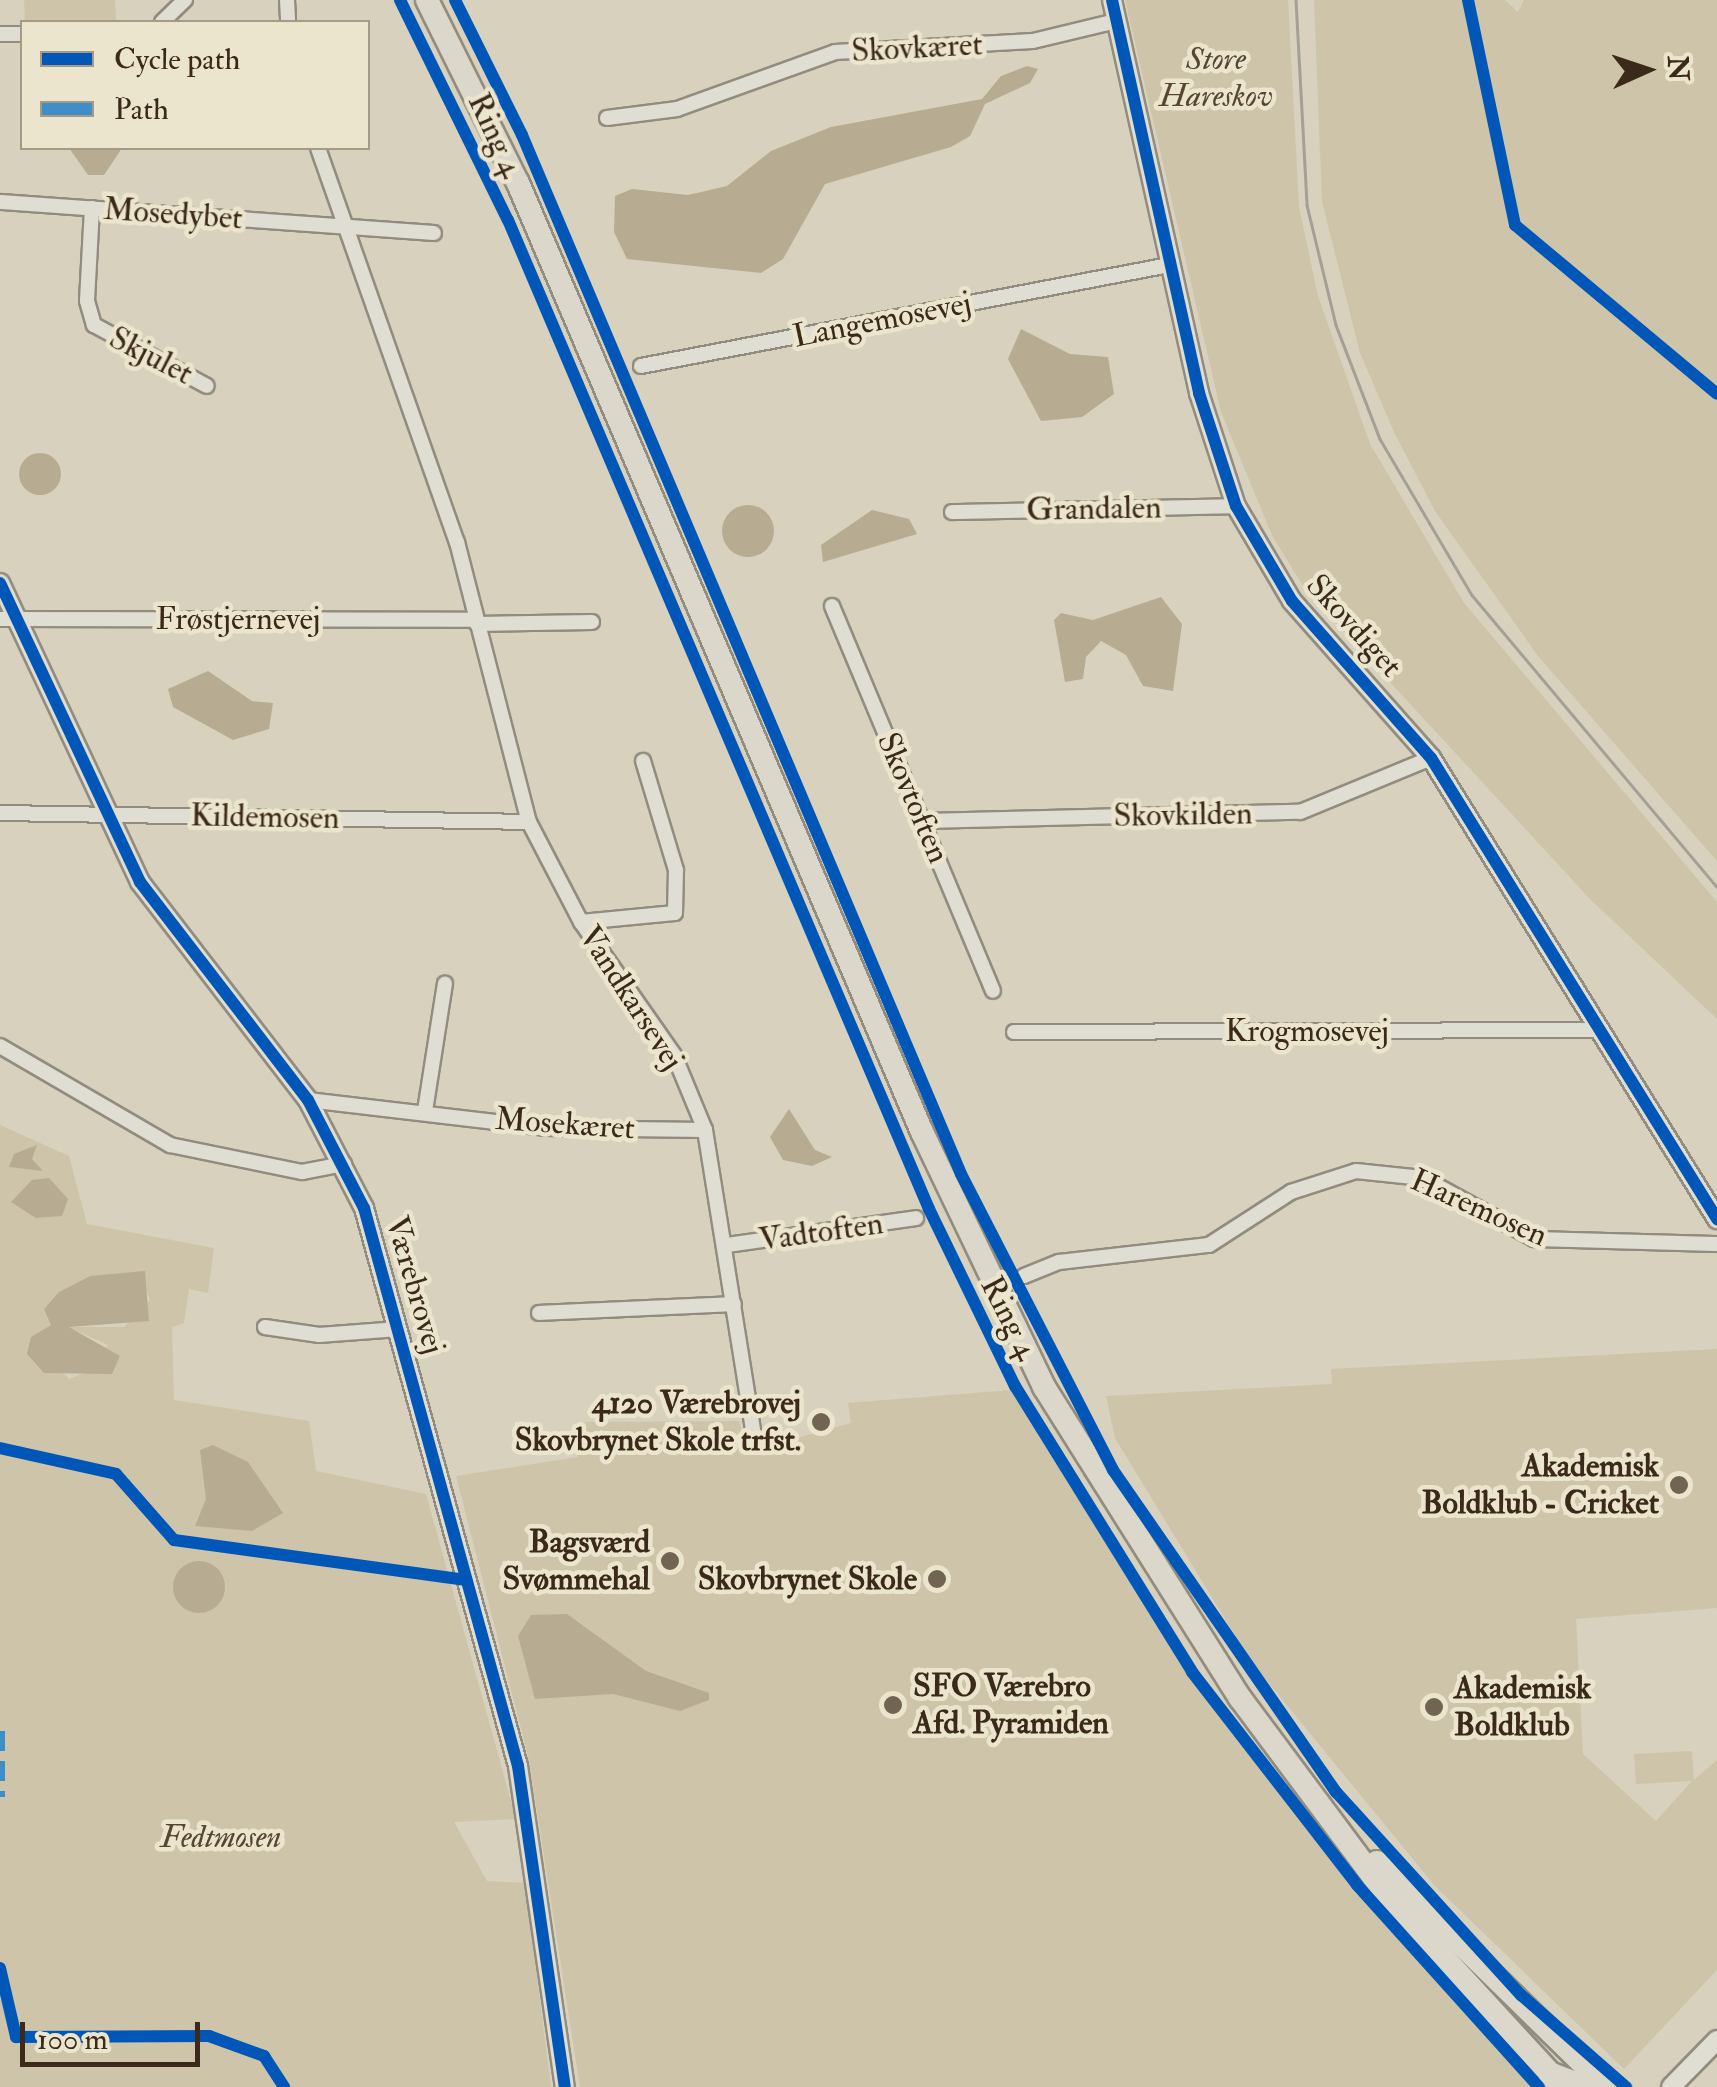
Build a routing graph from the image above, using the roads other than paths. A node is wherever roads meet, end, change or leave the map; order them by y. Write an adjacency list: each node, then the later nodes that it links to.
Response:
1 (185, 0): 4 (street)
2 (427, 0): 48 (main road, Ring 4)
3 (1112, 0): 5 (street, Skovdiget)
4 (164, 20)
5 (1116, 21): 6 (street, Skovkæret); 12 (street, Skovdiget)
6 (606, 118)
7 (319, 150): 10 (street, Vandkarsevej)
8 (0, 202): 9 (street, Mosedybet)
9 (92, 208): 10 (street, Mosedybet); 14 (street, Skjulet)
10 (345, 226): 11 (street); 20 (street, Vandkarsevej)
11 (434, 233)
12 (1169, 265): 13 (street, Langemosevej); 15 (street, Skovdiget)
13 (641, 366)
14 (207, 386)
15 (1236, 506): 16 (street, Grandalen); 22 (street, Skovdiget)
16 (952, 512)
17 (0, 583): 19 (street, Værebrovej)
18 (832, 606): 26 (street, Skovtoften)
19 (8, 619): 20 (street, Frøstjernevej); 25 (street, Værebrovej)
20 (476, 622): 21 (street); 27 (street, Vandkarsevej)
21 (592, 622)
22 (1431, 758): 26 (street, Skovkilden); 31 (street, Skovdiget)
23 (643, 761): 28 (street)
24 (0, 813): 25 (street, Kildemosen)
25 (105, 815): 27 (street, Kildemosen); 34 (street, Værebrovej)
26 (922, 821): 30 (street, Skovtoften)
27 (529, 822): 28 (street, Vandkarsevej)
28 (580, 922): 36 (street, Vandkarsevej)
29 (445, 984): 35 (street)
30 (993, 991)
31 (1601, 1030): 32 (street, Krogmosevej); 39 (street, Skovdiget)
32 (1014, 1032)
33 (0, 1046): 37 (street)
34 (308, 1100): 35 (street, Mosekæret); 37 (street, Værebrovej)
35 (425, 1111): 36 (street, Mosekæret)
36 (705, 1130): 41 (street, Vandkarsevej)
37 (344, 1164): 46 (street, Værebrovej)
38 (916, 1218): 41 (street, Vadtoften)
39 (1717, 1219)
40 (1717, 1244): 42 (street, Haremosen)
41 (727, 1245): 43 (street, Vandkarsevej)
42 (1024, 1276)
43 (734, 1304): 44 (street); 47 (street, Vandkarsevej)
44 (539, 1314)
45 (265, 1328): 46 (street)
46 (399, 1329): 51 (street, Værebrovej)
47 (755, 1442)
48 (1335, 1821): 50 (main road, Ring 4); 53 (main road, Ring 4)
49 (1717, 2040): 54 (street)
50 (1556, 2081): 52 (highway)
51 (566, 2087)
52 (1582, 2087)
53 (1607, 2087)
54 (1671, 2087)

